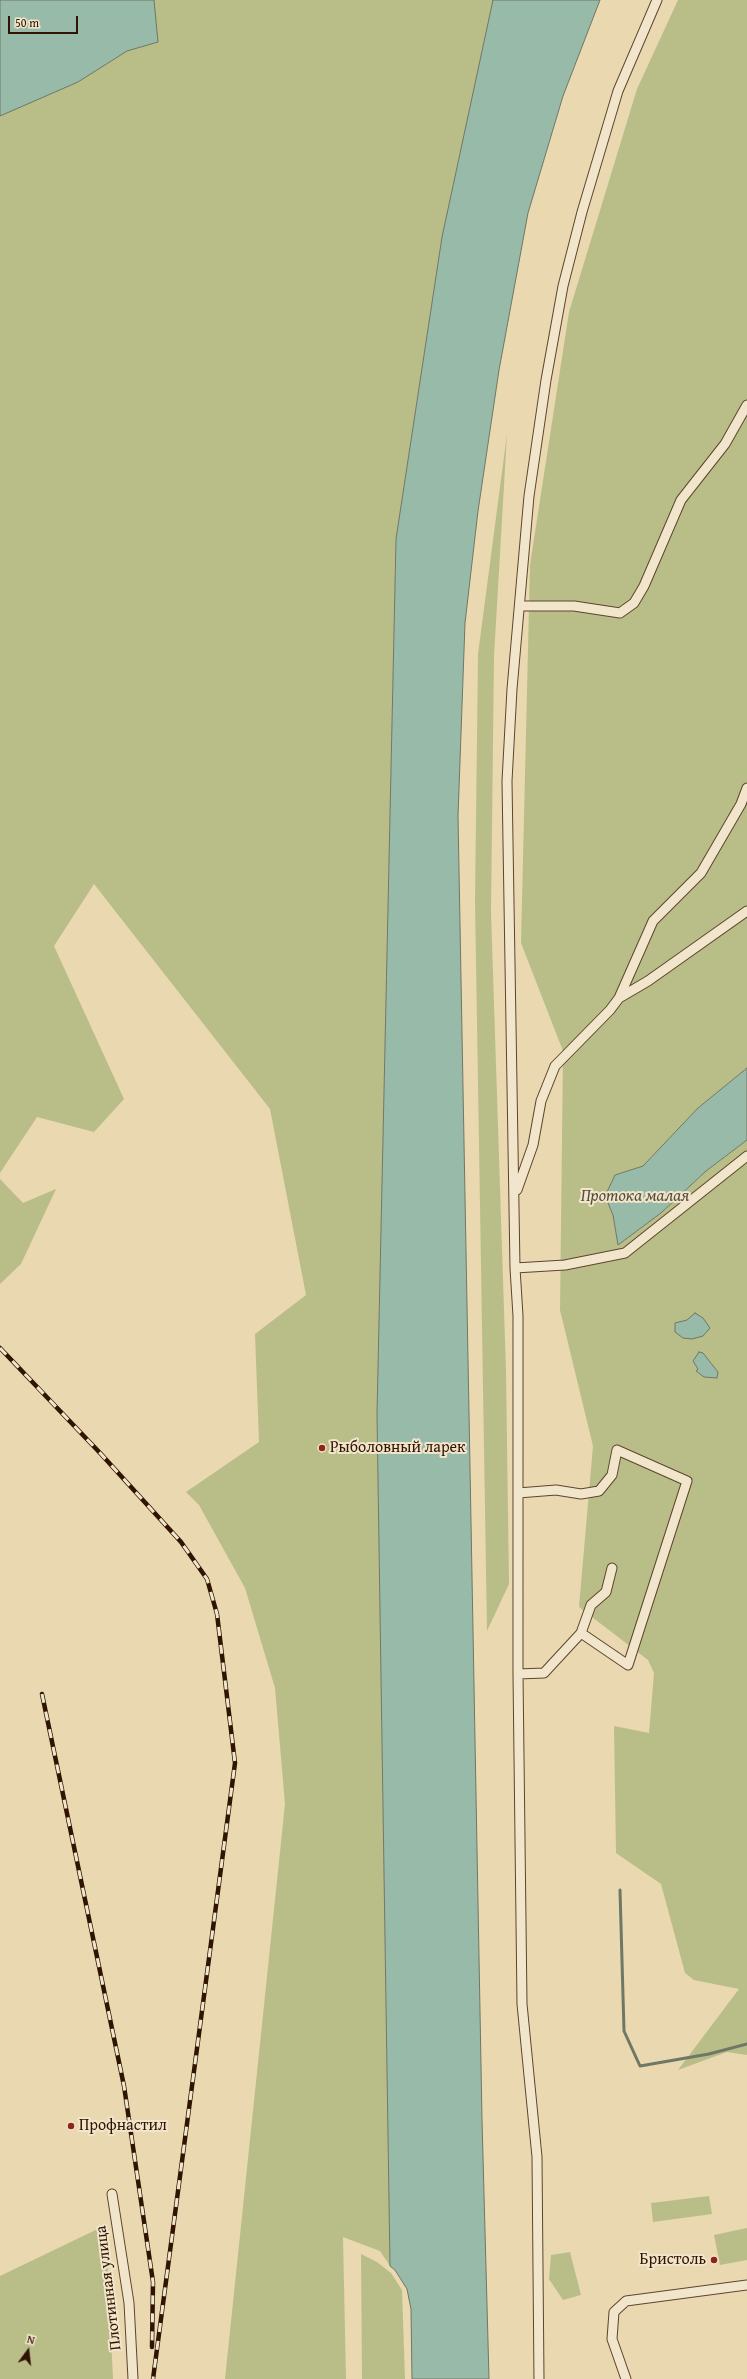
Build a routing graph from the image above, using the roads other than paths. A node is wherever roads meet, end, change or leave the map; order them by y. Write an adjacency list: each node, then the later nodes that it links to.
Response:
1 (657, 0): 3 (street)
2 (747, 405): 3 (street)
3 (520, 606): 8 (street)
4 (747, 788): 6 (street)
5 (747, 911): 6 (street)
6 (619, 998): 8 (street)
7 (747, 1156): 9 (street)
8 (515, 1197): 9 (street)
9 (515, 1268): 10 (street)
10 (518, 1493): 12 (street); 13 (street)
11 (612, 1568): 12 (street)
12 (581, 1633): 13 (street)
13 (518, 1674): 17 (street)
14 (112, 2194): 16 (street, Плотинная улица)
15 (747, 2285): 18 (street)
16 (133, 2379)
17 (539, 2379)
18 (626, 2379)

